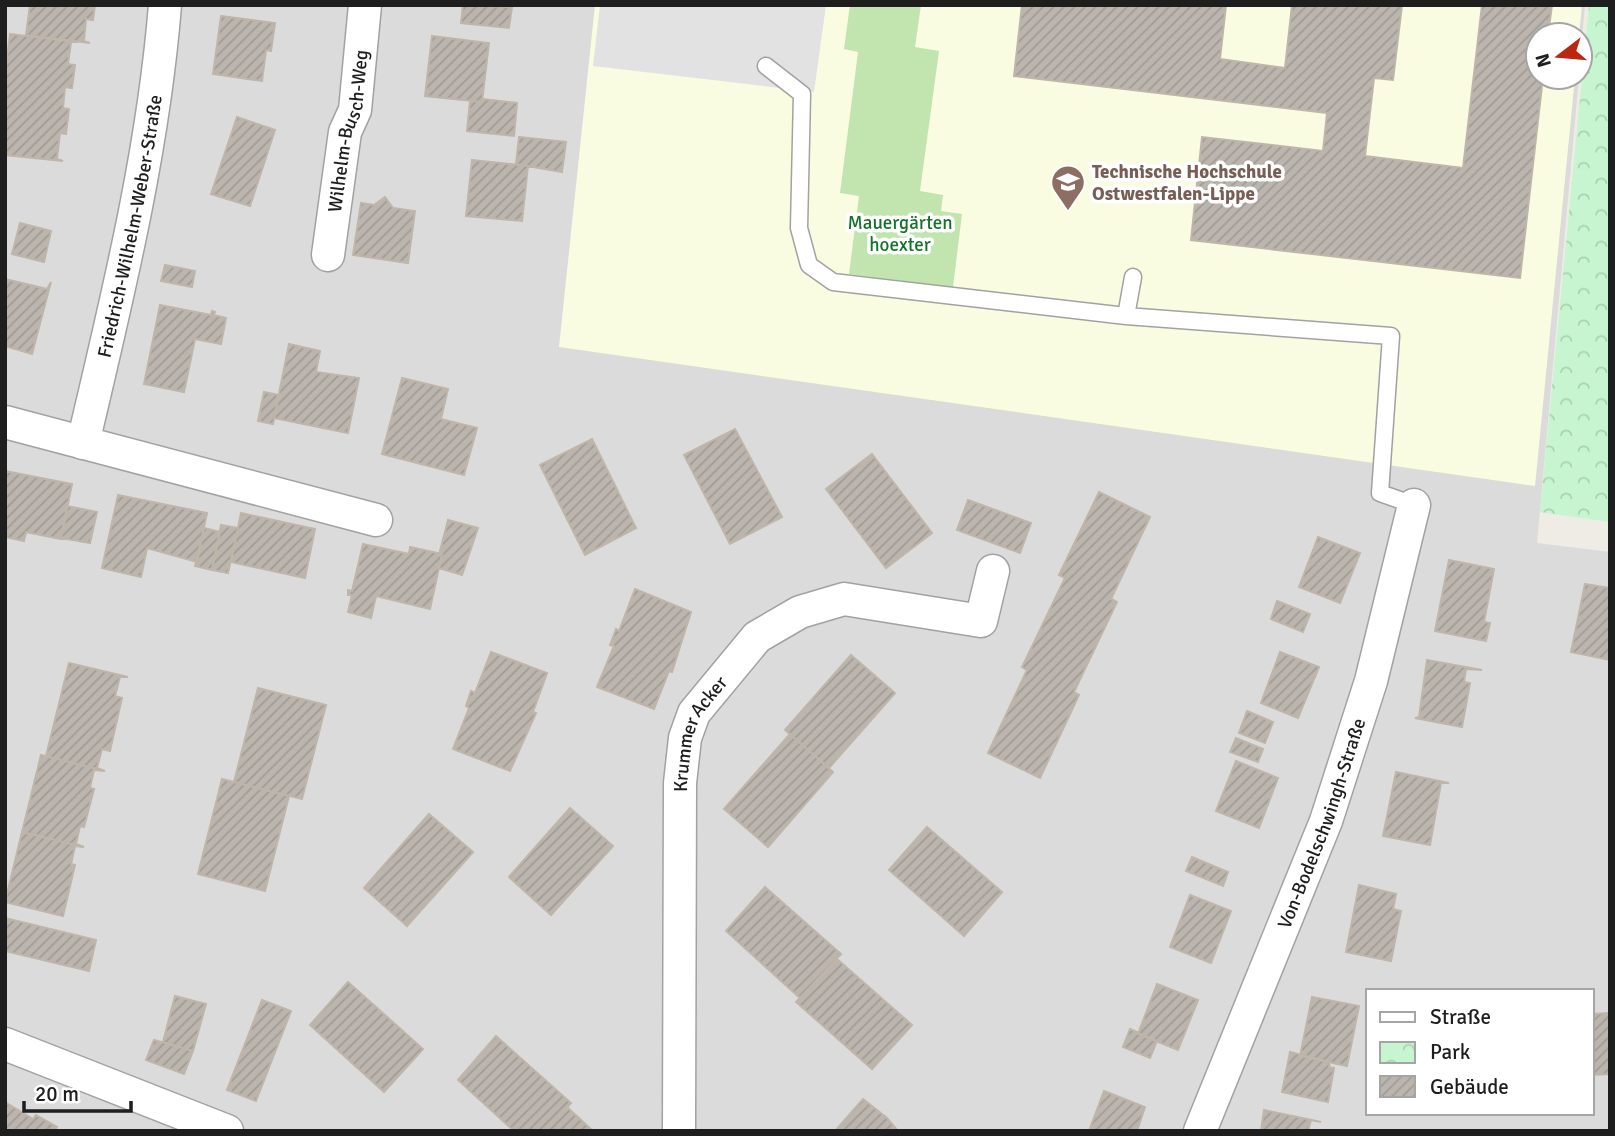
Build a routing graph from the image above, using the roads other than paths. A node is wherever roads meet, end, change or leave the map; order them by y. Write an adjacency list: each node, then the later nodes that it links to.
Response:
1 (165, 5): 8 (street, Friedrich-Wilhelm-Weber-Straße)
2 (365, 5): 4 (street, Wilhelm-Busch-Weg)
3 (765, 66): 6 (lane)
4 (328, 255)
5 (1133, 277): 6 (lane)
6 (1126, 316): 9 (lane)
7 (5, 422): 8 (street)
8 (83, 443): 10 (street)
9 (1414, 505): 15 (street, Von-Bodelschwingh-Straße)
10 (376, 520)
11 (993, 570): 14 (street, Krummer Acker)
12 (5, 1044): 13 (street)
13 (227, 1131)
14 (679, 1131)
15 (1200, 1131)

